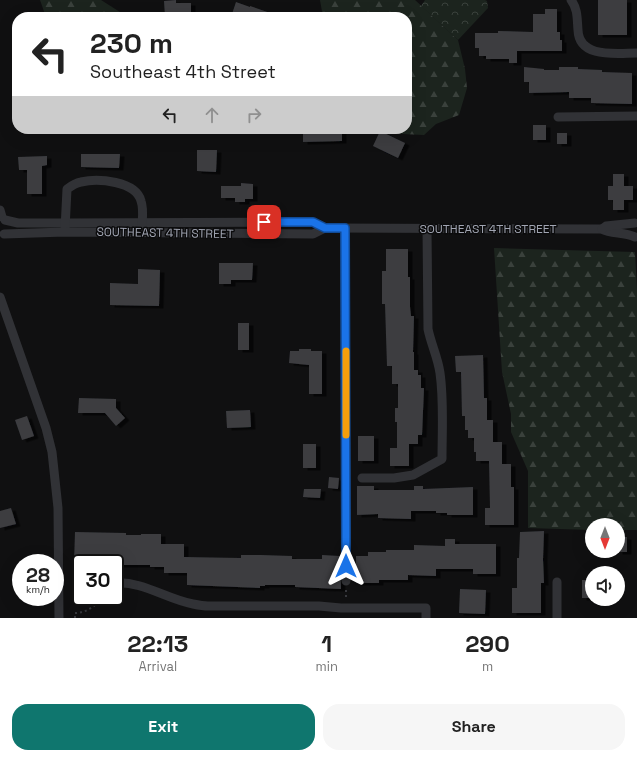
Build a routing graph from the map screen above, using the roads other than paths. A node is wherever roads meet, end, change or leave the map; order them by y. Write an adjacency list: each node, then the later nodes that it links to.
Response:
1 (571, 0): 2 (street)
2 (637, 54)
3 (637, 116): 4 (street)
4 (558, 117)
5 (2, 216): 8 (street, SOUTHEAST 4TH STREET); 14 (street)
6 (636, 222): 12 (street, SOUTHEAST 4TH STREET); 15 (street)
7 (142, 223): 8 (street, SOUTHEAST 4TH STREET); 8 (street); 9 (street, SOUTHEAST 4TH STREET); 13 (street)
8 (65, 228): 13 (street, SOUTHEAST 4TH STREET); 14 (street, SOUTHEAST 4TH STREET)
9 (325, 228): 10 (street, SOUTHEAST 4TH STREET); 13 (street, SOUTHEAST 4TH STREET)
10 (345, 228): 11 (street, SOUTHEAST 4TH STREET); 18 (street)
11 (427, 229): 12 (street, SOUTHEAST 4TH STREET); 17 (street)
12 (602, 229): 15 (street, SOUTHEAST 4TH STREET)
13 (142, 232)
14 (2, 236)
15 (636, 238)
16 (0, 297): 22 (street)
17 (362, 478)
18 (346, 581)
19 (124, 582): 21 (street)
20 (557, 582): 25 (street)
21 (341, 608): 23 (street); 24 (street)
22 (59, 618)
23 (341, 618)
24 (426, 618)
25 (558, 618)

